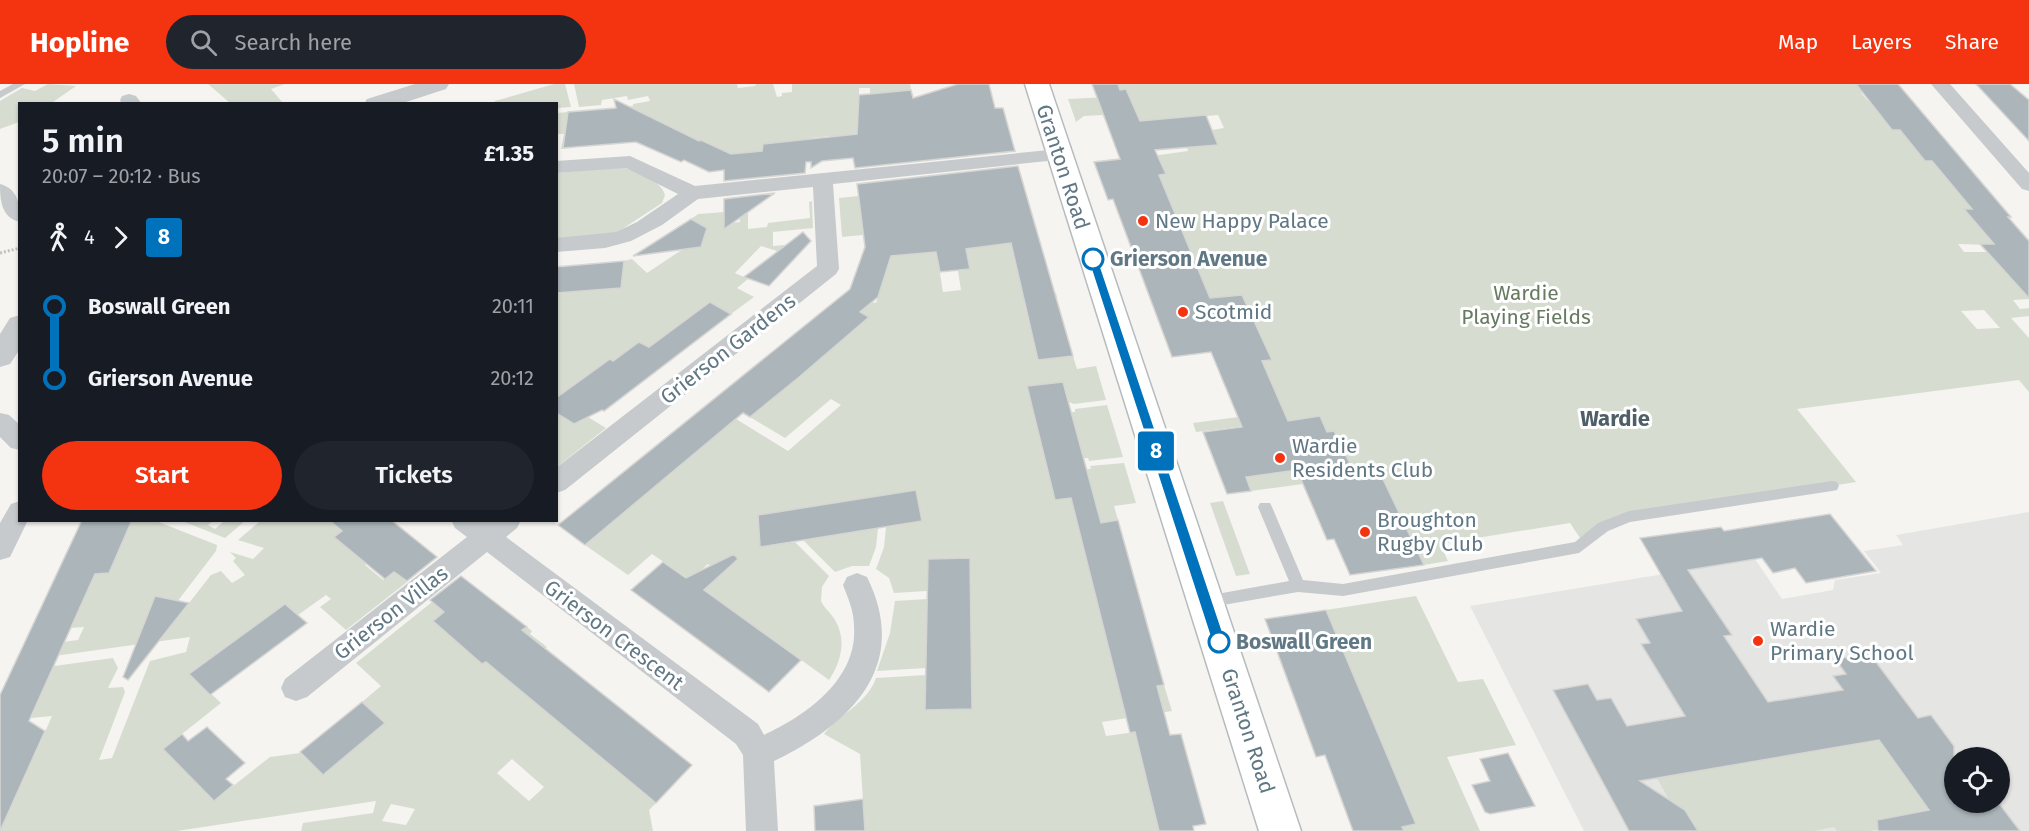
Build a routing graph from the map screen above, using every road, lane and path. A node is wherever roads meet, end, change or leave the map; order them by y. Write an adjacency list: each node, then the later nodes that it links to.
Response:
1 (20, 84): 5 (lane)
2 (438, 84): 6 (street)
3 (1037, 84): 7 (main road, Granton Road)
4 (1941, 84): 10 (street)
5 (0, 95)
6 (381, 102)
7 (1059, 155): 9 (street); 29 (main road, Granton Road)
8 (558, 167): 12 (street)
9 (823, 180): 12 (street); 21 (street, Grierson Gardens)
10 (2029, 185)
11 (0, 190): 13 (street)
12 (692, 193): 14 (street)
13 (18, 213)
14 (558, 245)
15 (18, 248): 16 (path)
16 (0, 253)
17 (18, 328): 18 (street)
18 (0, 357)
19 (0, 422): 20 (street)
20 (18, 439)
21 (558, 481)
22 (1832, 486): 28 (lane)
23 (1265, 507): 28 (lane)
24 (18, 515): 26 (street)
25 (486, 526): 30 (street, Grierson Villas); 31 (street, Grierson Crescent)
26 (0, 549)
27 (856, 585): 31 (street)
28 (1298, 586): 29 (lane)
29 (1206, 602): 33 (main road, Granton Road)
30 (296, 688)
31 (758, 753): 32 (street)
32 (762, 831)
33 (1280, 831)

